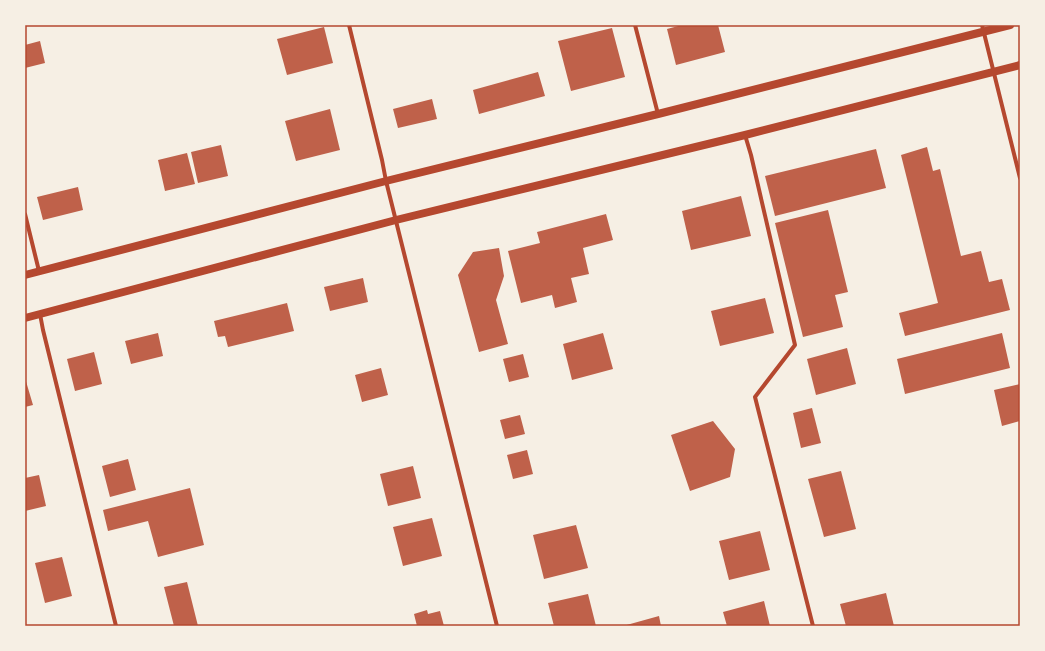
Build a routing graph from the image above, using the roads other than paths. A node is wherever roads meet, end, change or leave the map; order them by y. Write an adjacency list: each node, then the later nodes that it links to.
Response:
1 (349, 25): 10 (street)
2 (635, 25): 7 (street)
3 (1010, 25): 4 (main road)
4 (983, 28): 6 (street); 7 (main road)
5 (1020, 65): 6 (main road)
6 (994, 71): 8 (main road); 9 (street)
7 (658, 114): 10 (main road)
8 (745, 135): 12 (main road); 19 (street)
9 (1020, 178)
10 (386, 181): 12 (street); 13 (main road)
11 (25, 214): 13 (street)
12 (396, 220): 15 (main road); 18 (street)
13 (39, 271): 14 (main road)
14 (25, 274)
15 (40, 314): 16 (main road); 17 (street)
16 (25, 318)
17 (116, 626)
18 (497, 626)
19 (814, 626)

